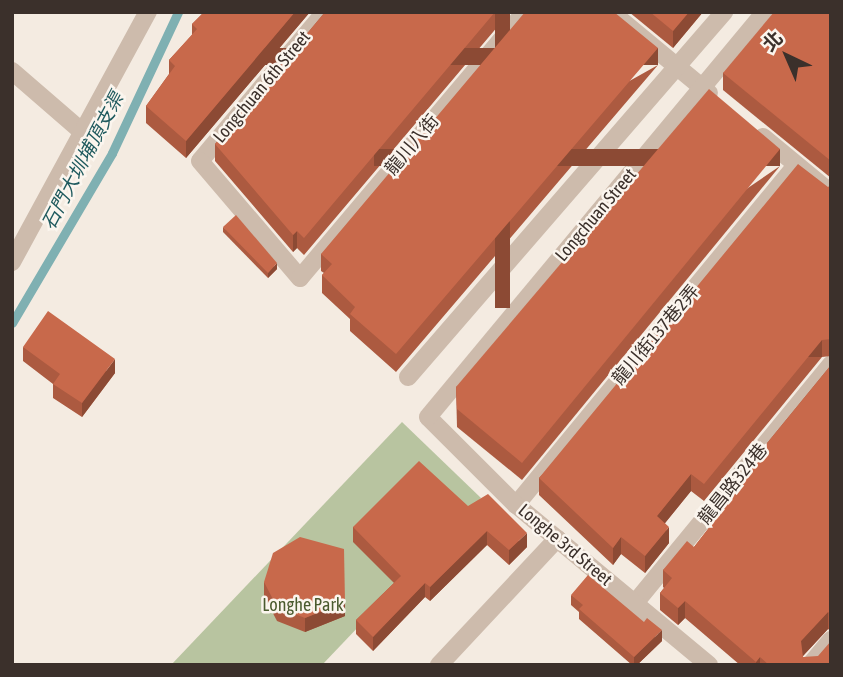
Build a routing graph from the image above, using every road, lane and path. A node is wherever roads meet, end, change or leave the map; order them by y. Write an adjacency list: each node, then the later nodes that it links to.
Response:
1 (148, 12): 12 (lane)
2 (525, 12): 13 (lane, 龍川八街)
3 (611, 12): 7 (lane)
4 (724, 12): 7 (lane)
5 (765, 12): 9 (lane, Longchuan Street)
6 (315, 16): 13 (lane, Longchuan 6th Street)
7 (678, 65): 9 (lane); 18 (lane)
8 (12, 71): 12 (lane)
9 (702, 87): 10 (lane); 19 (lane, Longchuan Street)
10 (723, 104)
11 (744, 121): 14 (lane)
12 (86, 135): 16 (lane)
13 (200, 161)
14 (796, 165): 15 (lane); 20 (lane, 龍川街137巷2弄)
15 (831, 193)
16 (12, 262)
17 (831, 364): 22 (lane, 龍昌路324巷)
18 (408, 377)
19 (428, 417): 20 (lane, Longhe 3rd Street)
20 (516, 505): 21 (lane, Longhe 3rd Street)
21 (557, 539): 22 (lane, Longhe 3rd Street); 24 (lane)
22 (635, 603): 25 (lane, Longhe 3rd Street)
23 (831, 640): 26 (lane)
24 (439, 665)
25 (709, 665)
26 (810, 665)

